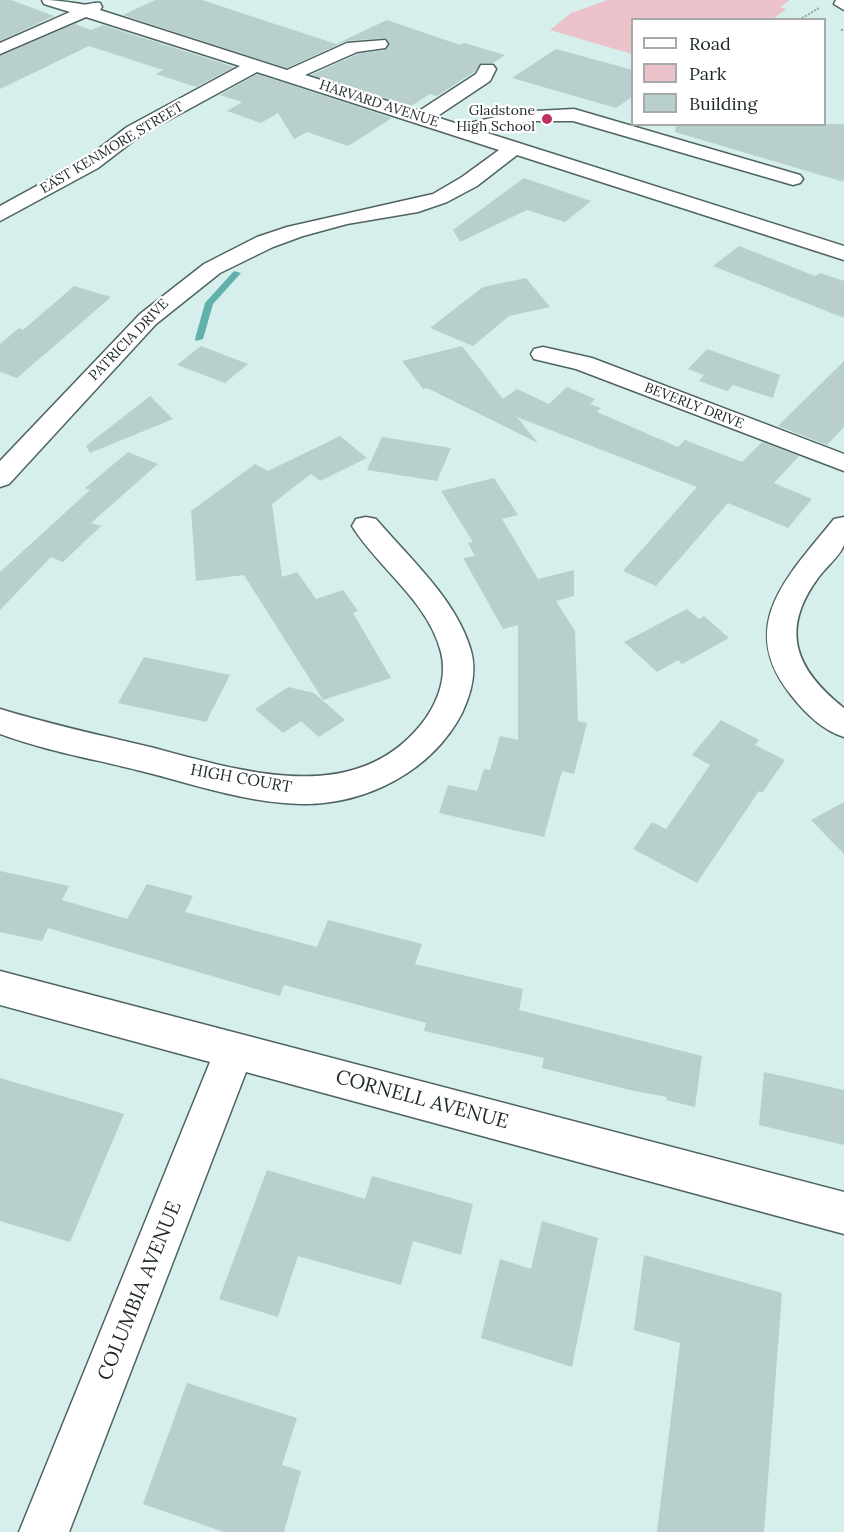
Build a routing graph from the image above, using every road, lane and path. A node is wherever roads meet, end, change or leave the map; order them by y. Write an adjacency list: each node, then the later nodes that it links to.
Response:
1 (50, 0): 6 (street, HARVARD AVENUE)
2 (109, 0): 6 (street)
3 (844, 0): 4 (street)
4 (844, 5)
5 (822, 6): 7 (path)
6 (85, 11): 9 (street); 10 (street, HARVARD AVENUE)
7 (802, 18)
8 (379, 44): 12 (street)
9 (0, 49)
10 (256, 64): 12 (street, HARVARD AVENUE); 19 (street, EAST KENMORE STREET)
11 (487, 69): 14 (street)
12 (290, 75): 13 (street, HARVARD AVENUE)
13 (375, 102): 14 (street); 15 (street, HARVARD AVENUE)
14 (443, 104): 15 (street)
15 (422, 118): 16 (street, HARVARD AVENUE)
16 (463, 130): 17 (street, HARVARD AVENUE); 18 (street)
17 (515, 147): 20 (street, HARVARD AVENUE); 23 (street, PATRICIA DRIVE)
18 (793, 179)
19 (0, 215)
20 (844, 253)
21 (543, 354): 22 (street, BEVERLY DRIVE)
22 (844, 464)
23 (0, 478)
24 (366, 526): 26 (street, HIGH COURT)
25 (844, 526): 27 (street)
26 (5, 723)
27 (844, 725)
28 (0, 988): 29 (street, CORNELL AVENUE)
29 (235, 1050): 30 (street, CORNELL AVENUE); 31 (street, COLUMBIA AVENUE)
30 (844, 1213)
31 (44, 1532)

